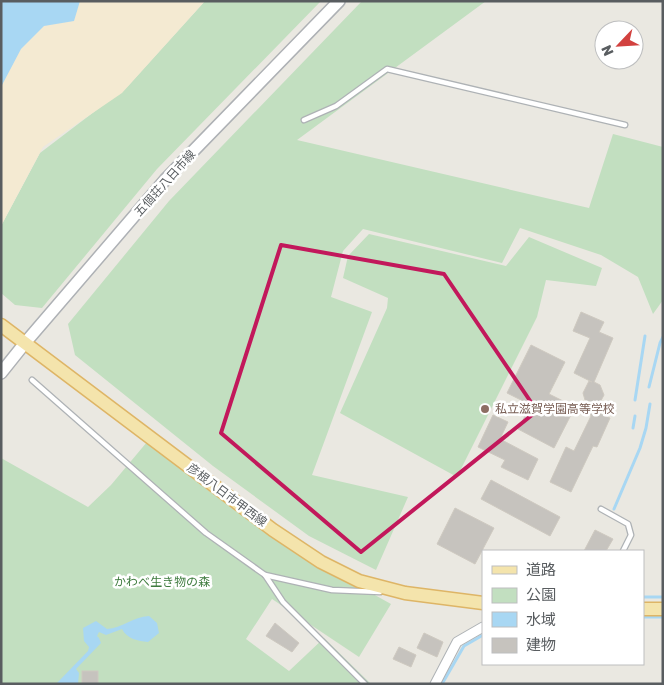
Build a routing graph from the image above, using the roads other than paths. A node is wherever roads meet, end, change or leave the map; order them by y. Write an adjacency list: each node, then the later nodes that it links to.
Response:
1 (339, 1): 5 (main road, 五個荘八日市線)
2 (304, 120): 3 (lane)
3 (625, 125)
4 (1, 325): 5 (main road, 彦根八日市甲西線)
5 (26, 343): 6 (main road, 五個荘八日市線); 11 (main road, 彦根八日市甲西線)
6 (1, 373)
7 (32, 380): 10 (lane)
8 (601, 509): 9 (lane)
9 (624, 550)
10 (265, 575): 11 (lane); 16 (lane)
11 (405, 593): 12 (main road, 彦根八日市甲西線)
12 (482, 603)
13 (644, 609): 14 (main road)
14 (663, 609)
15 (482, 628): 17 (street)
16 (365, 684)
17 (435, 684)

